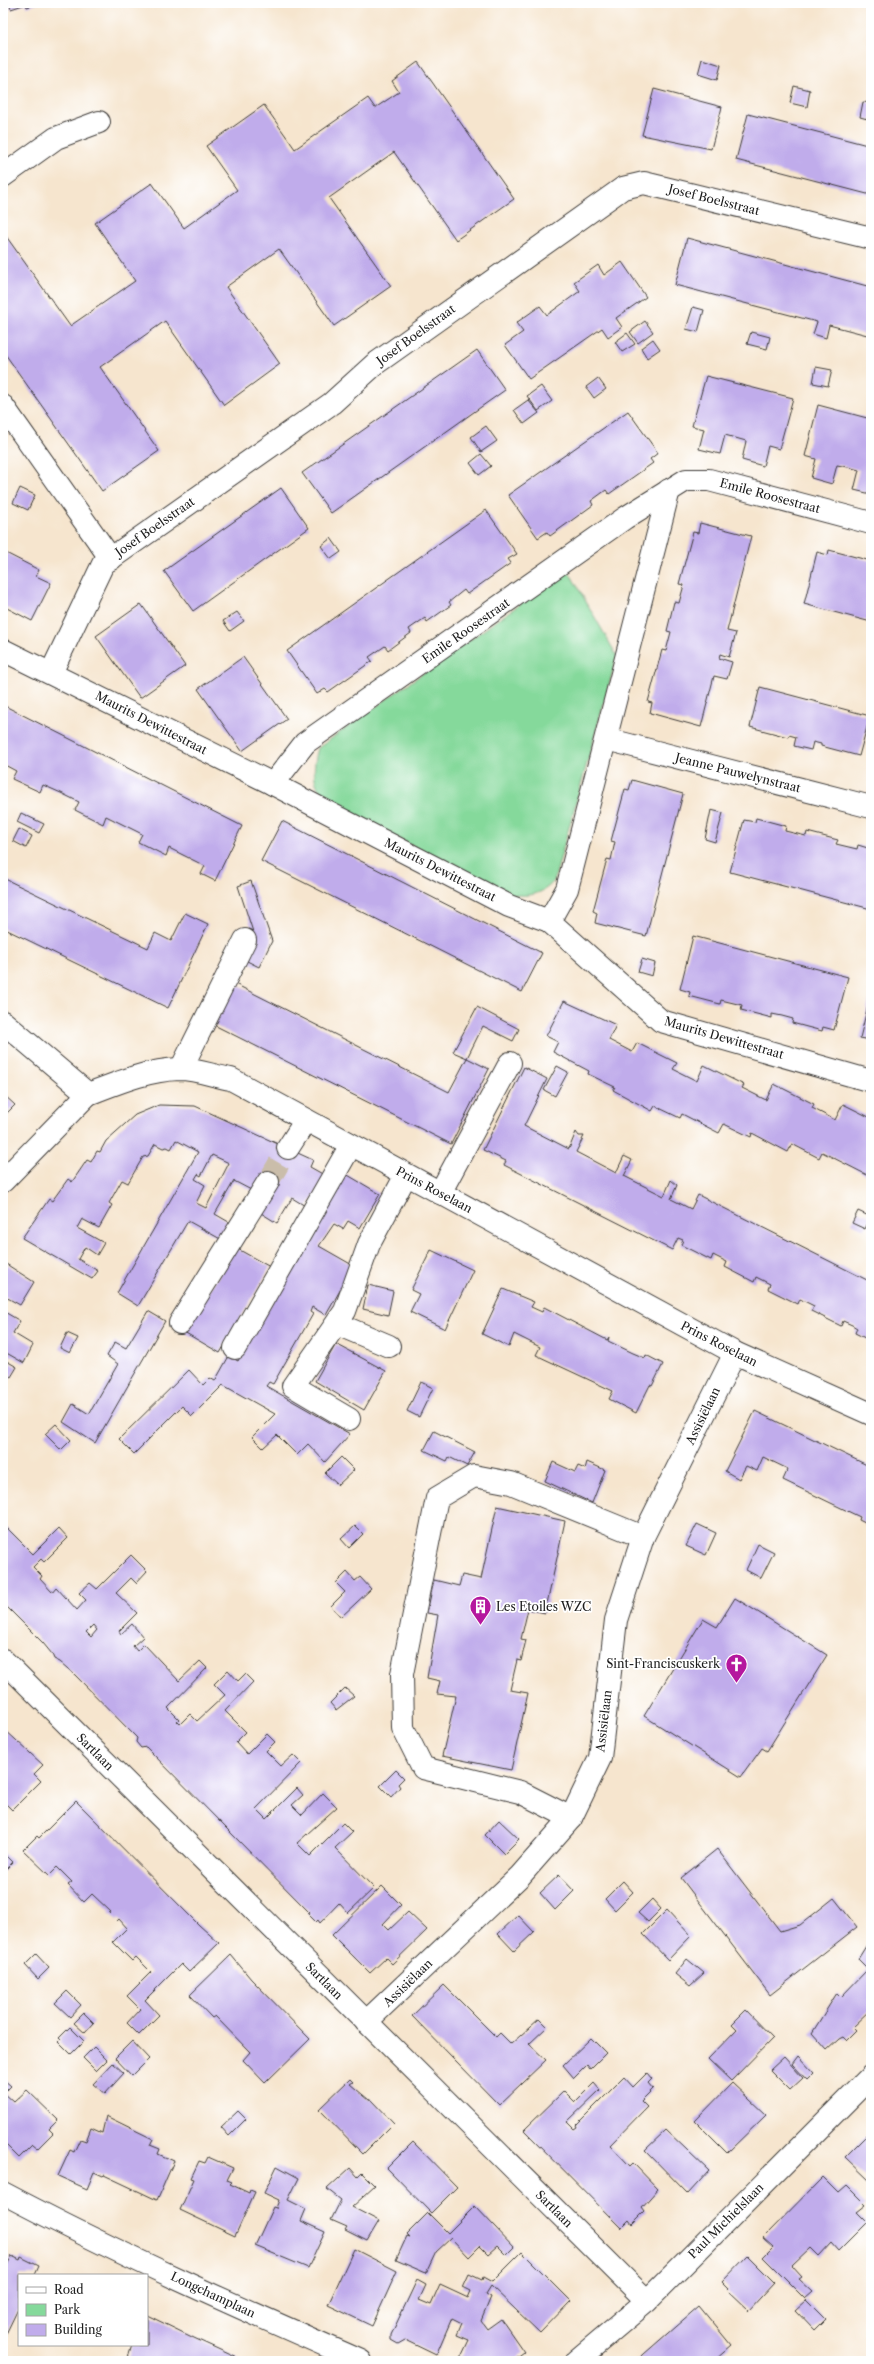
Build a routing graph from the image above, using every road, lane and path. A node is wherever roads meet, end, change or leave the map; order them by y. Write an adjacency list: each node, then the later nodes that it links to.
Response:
1 (99, 122): 2 (street)
2 (3, 176)
3 (871, 238): 7 (street, Josef Boelsstraat)
4 (3, 406): 7 (street)
5 (670, 490): 6 (street, Emile Roosestraat); 10 (street); 11 (street, Emile Roosestraat)
6 (871, 522)
7 (111, 558): 9 (street, Josef Boelsstraat)
8 (3, 650): 9 (street, Maurits Dewittestraat)
9 (51, 673): 11 (street, Maurits Dewittestraat)
10 (606, 739): 12 (street, Jeanne Pauwelynstraat); 13 (street)
11 (274, 784): 13 (street, Maurits Dewittestraat)
12 (871, 807)
13 (549, 921): 18 (street, Maurits Dewittestraat)
14 (245, 940): 17 (street)
15 (3, 1022): 19 (street)
16 (510, 1063): 26 (street)
17 (181, 1069): 19 (street, Prins Roselaan); 20 (street, Prins Roselaan)
18 (871, 1080)
19 (88, 1094): 24 (street)
20 (306, 1120): 21 (street, Prins Roselaan); 22 (street)
21 (352, 1145): 23 (street, Prins Roselaan); 30 (street)
22 (288, 1148)
23 (406, 1175): 26 (street, Prins Roselaan); 28 (street)
24 (3, 1181)
25 (268, 1182): 27 (street)
26 (440, 1193): 31 (street, Prins Roselaan)
27 (180, 1323)
28 (337, 1324): 29 (street); 33 (street)
29 (390, 1346)
30 (235, 1348)
31 (734, 1353): 32 (street, Prins Roselaan); 34 (street, Assisiëlaan)
32 (871, 1414)
33 (349, 1419)
34 (643, 1537): 36 (street, Assisiëlaan); 36 (street)
35 (3, 1660): 37 (street, Sartlaan)
36 (571, 1818): 37 (street, Assisiëlaan)
37 (366, 2022): 40 (street, Sartlaan)
38 (871, 2076): 40 (street, Paul Michielslaan)
39 (3, 2193): 41 (street, Longchamplaan)
40 (647, 2301): 42 (street, Paul Michielslaan)
41 (361, 2361)
42 (576, 2361)

